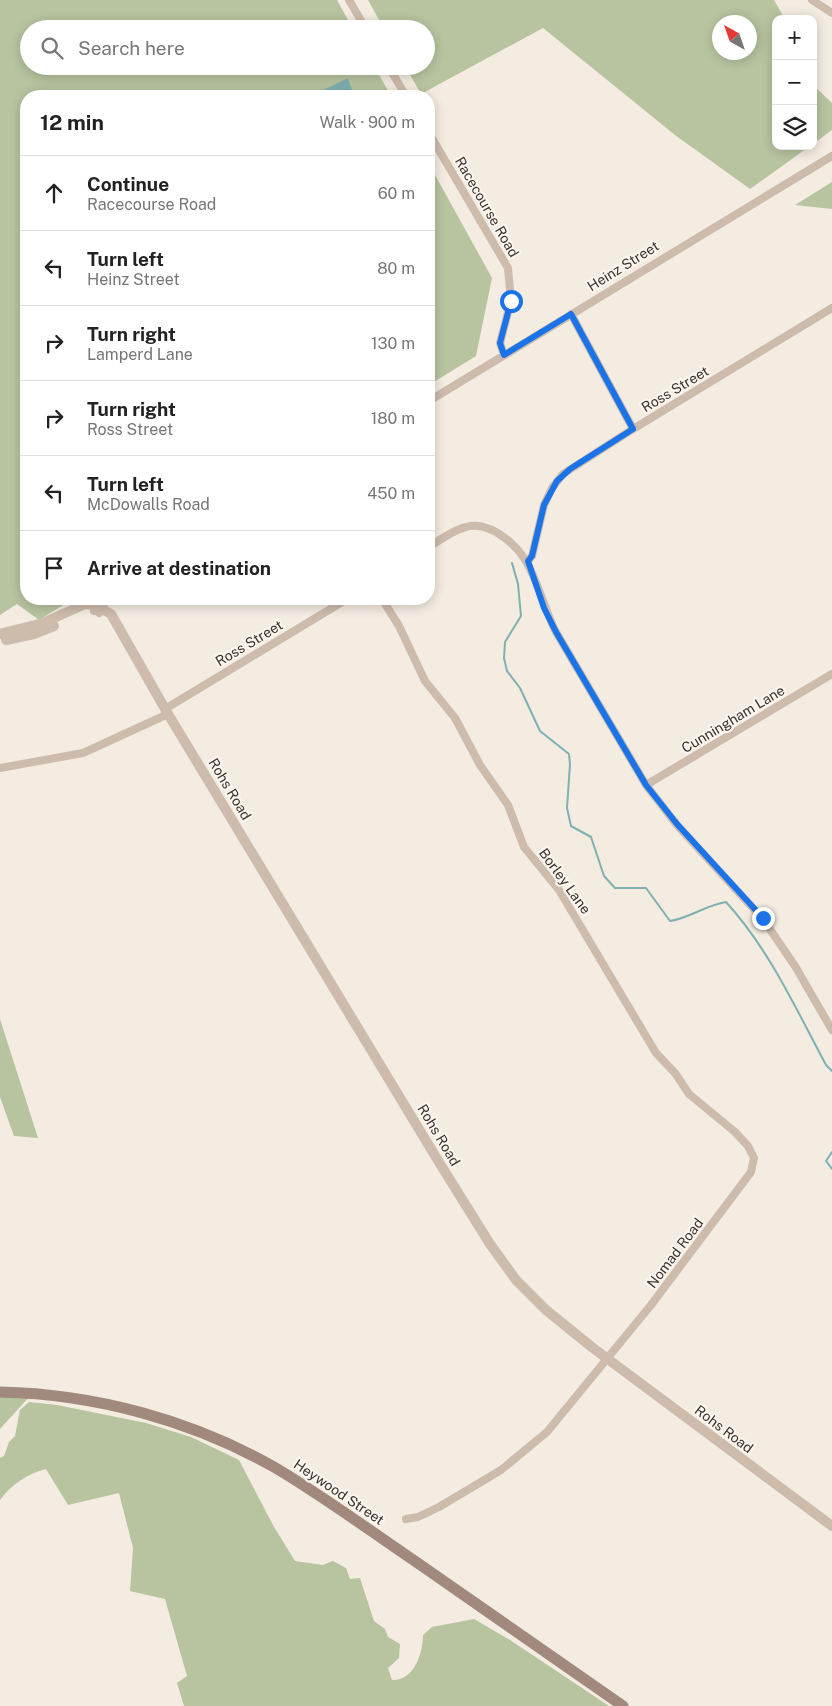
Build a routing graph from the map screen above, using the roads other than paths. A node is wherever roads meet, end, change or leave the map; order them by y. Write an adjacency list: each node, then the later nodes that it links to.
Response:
1 (349, 0): 4 (street)
2 (812, 0): 3 (street)
3 (832, 12)
4 (361, 20)
5 (393, 75): 6 (street)
6 (402, 90)
7 (435, 142): 11 (street, Racecourse Road)
8 (832, 156): 10 (street, Heinz Street)
9 (832, 308): 13 (street, Ross Street)
10 (571, 314): 11 (street, Heinz Street); 13 (street)
11 (504, 355): 12 (street, Heinz Street)
12 (435, 396)
13 (633, 429): 15 (street, Ross Street)
14 (435, 544): 15 (street)
15 (528, 561): 24 (street)
16 (84, 605): 20 (street)
17 (336, 605): 22 (street, Ross Street)
18 (386, 605): 26 (street, Borley Lane)
19 (99, 606): 22 (street, Rohs Road)
20 (3, 637)
21 (832, 674): 24 (street, Cunningham Lane)
22 (167, 712): 23 (street, Ross Street); 27 (street, Rohs Road)
23 (0, 768)
24 (646, 785): 25 (street)
25 (832, 1030)
26 (754, 1158): 27 (street, Nomad Road)
27 (608, 1359): 29 (street, Heywood Street); 30 (street, Rohs Road)
28 (0, 1392): 31 (main road, Heywood Street)
29 (406, 1519)
30 (832, 1526)
31 (623, 1706)

